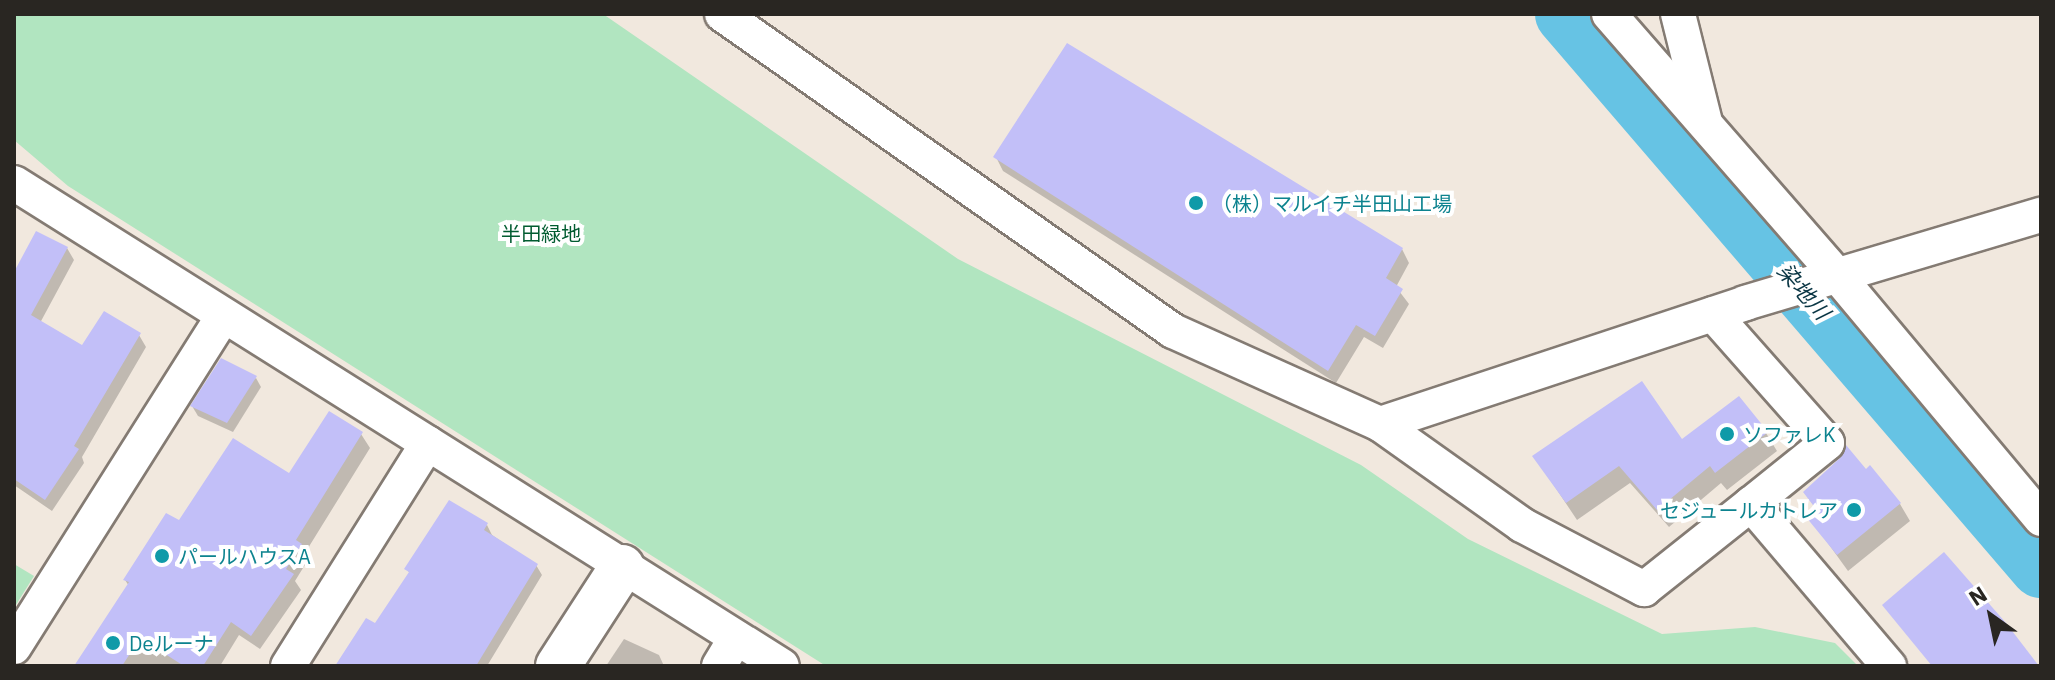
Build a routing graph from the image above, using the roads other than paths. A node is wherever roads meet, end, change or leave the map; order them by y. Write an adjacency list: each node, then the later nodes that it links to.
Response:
1 (722, 14): 10 (street)
2 (1609, 14): 4 (street)
3 (1678, 14): 4 (street)
4 (1708, 131): 7 (street)
5 (17, 192): 9 (street)
6 (2041, 215): 7 (street)
7 (1830, 277): 8 (street); 13 (street)
8 (1713, 314): 10 (street); 12 (street)
9 (223, 317): 11 (street); 15 (street)
10 (1380, 424): 12 (street)
11 (428, 443): 14 (street); 17 (street)
12 (1751, 504): 20 (street)
13 (2041, 519)
14 (622, 567): 16 (street); 18 (street)
15 (14, 647)
16 (727, 652): 19 (street)
17 (288, 666)
18 (558, 666)
19 (782, 666)
20 (1889, 666)

